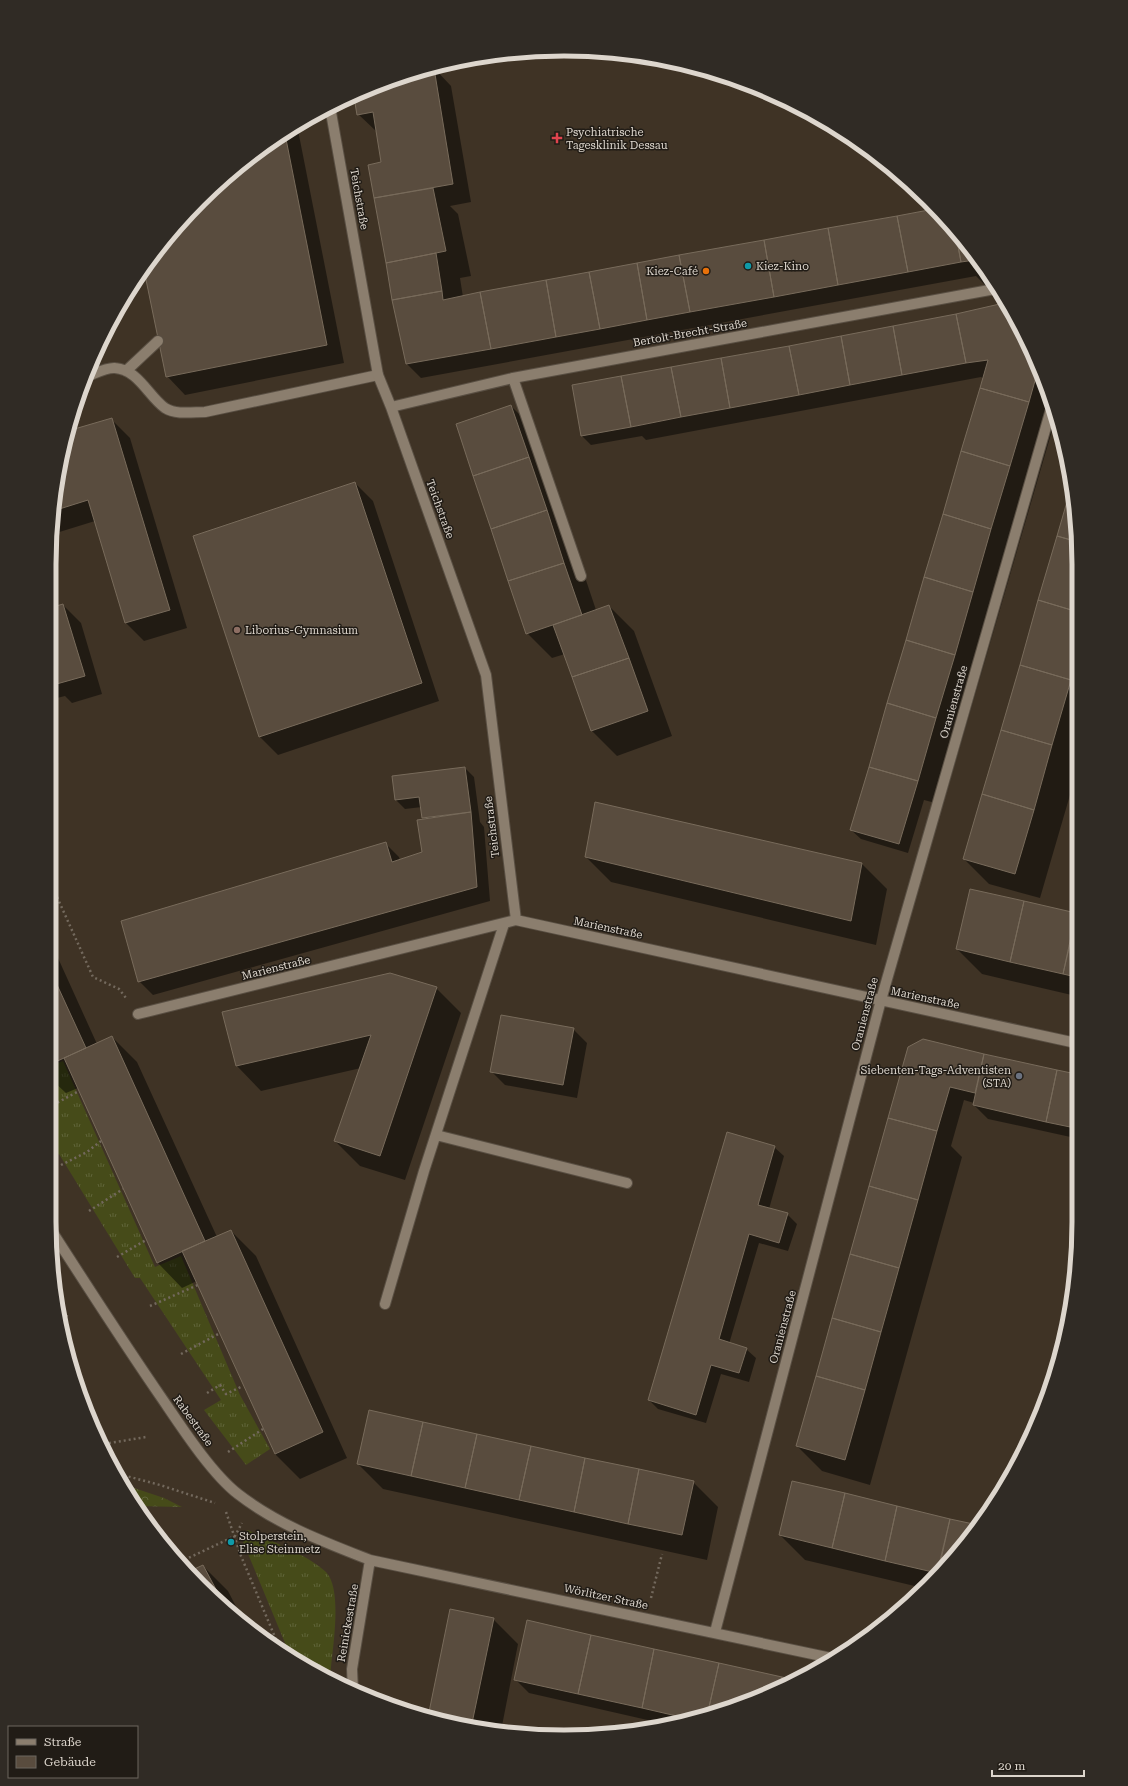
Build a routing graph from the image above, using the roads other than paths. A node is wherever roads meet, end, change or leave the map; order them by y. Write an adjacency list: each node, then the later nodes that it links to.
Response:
1 (331, 112): 6 (street, Teichstraße)
2 (991, 290): 7 (street, Bertolt-Brecht-Straße)
3 (158, 341): 4 (street)
4 (126, 371): 5 (street); 6 (street)
5 (93, 375)
6 (378, 375): 8 (street, Teichstraße)
7 (513, 378): 8 (street, Bertolt-Brecht-Straße); 10 (street)
8 (392, 407): 11 (street, Teichstraße)
9 (1049, 415): 13 (street, Oranienstraße)
10 (581, 576)
11 (516, 920): 12 (street, Marienstraße); 13 (street, Marienstraße)
12 (504, 924): 14 (street, Marienstraße); 16 (street)
13 (881, 1000): 15 (street, Marienstraße); 21 (street, Oranienstraße)
14 (138, 1014)
15 (1072, 1042)
16 (436, 1135): 17 (street); 19 (street)
17 (627, 1183)
18 (56, 1238): 20 (street, Rabestraße)
19 (385, 1304)
20 (370, 1560): 21 (street, Wörlitzer Straße); 23 (street, Reinickestraße)
21 (715, 1632): 22 (street, Wörlitzer Straße)
22 (827, 1656)
23 (353, 1684)

